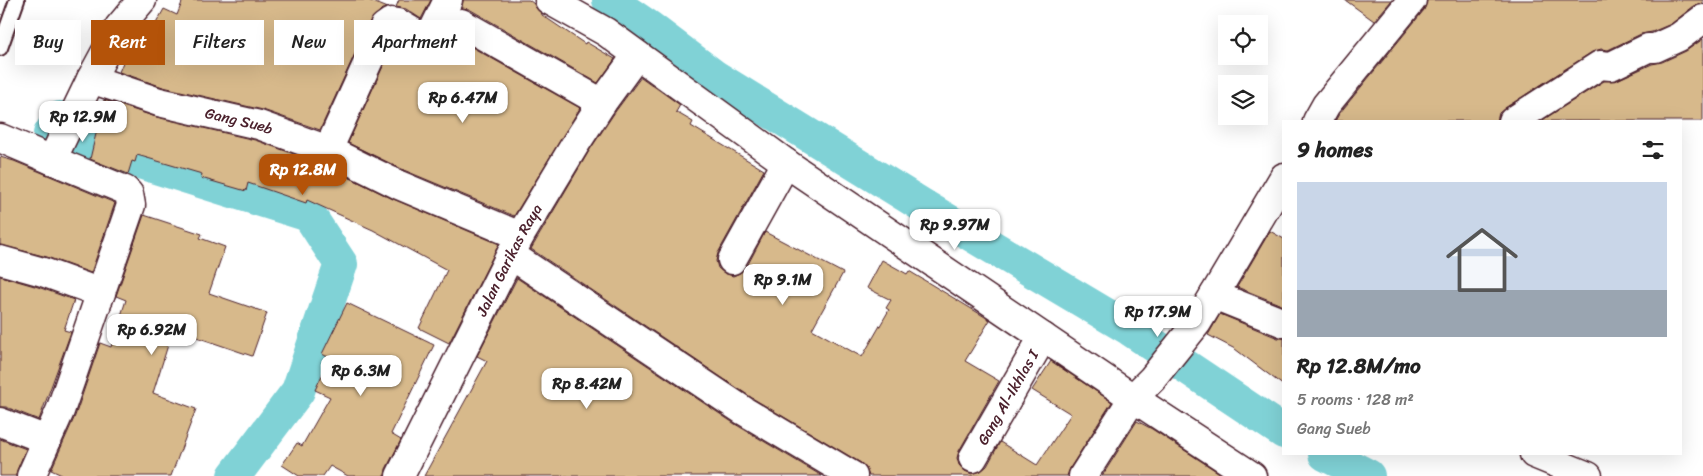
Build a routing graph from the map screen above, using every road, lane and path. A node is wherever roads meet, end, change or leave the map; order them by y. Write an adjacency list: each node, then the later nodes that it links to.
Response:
1 (17, 0): 9 (lane)
2 (142, 0): 12 (street)
3 (448, 0): 7 (street)
4 (549, 0): 10 (street)
5 (1412, 0): 14 (street)
6 (1703, 19): 15 (street)
7 (438, 20)
8 (475, 31): 13 (street)
9 (0, 48)
10 (637, 55): 13 (street, Jalan Garikas Raya); 19 (street)
11 (367, 65): 17 (street)
12 (91, 79): 17 (street, Gang Sueb); 18 (street)
13 (602, 103): 21 (street, Jalan Garikas Raya)
14 (1318, 120)
15 (1515, 120)
16 (0, 138): 18 (street)
17 (328, 150): 21 (street, Gang Sueb)
18 (54, 155): 24 (street)
19 (786, 163): 23 (street); 27 (street)
20 (1282, 180): 25 (street)
21 (515, 245): 33 (street, Jalan Garikas Raya); 35 (street, Gang Sueb)
22 (0, 260): 24 (street)
23 (732, 260)
24 (101, 293): 30 (street)
25 (1214, 294): 26 (street); 28 (street)
26 (1282, 322)
27 (1043, 337): 28 (street); 32 (street, Gang Al-Ikhlas I)
28 (1133, 398): 36 (street); 37 (street)
29 (0, 422): 30 (street)
30 (47, 440): 34 (street)
31 (1536, 455): 38 (street)
32 (973, 458)
33 (409, 473)
34 (31, 476)
35 (853, 476)
36 (1083, 476)
37 (1252, 476)
38 (1588, 476)

